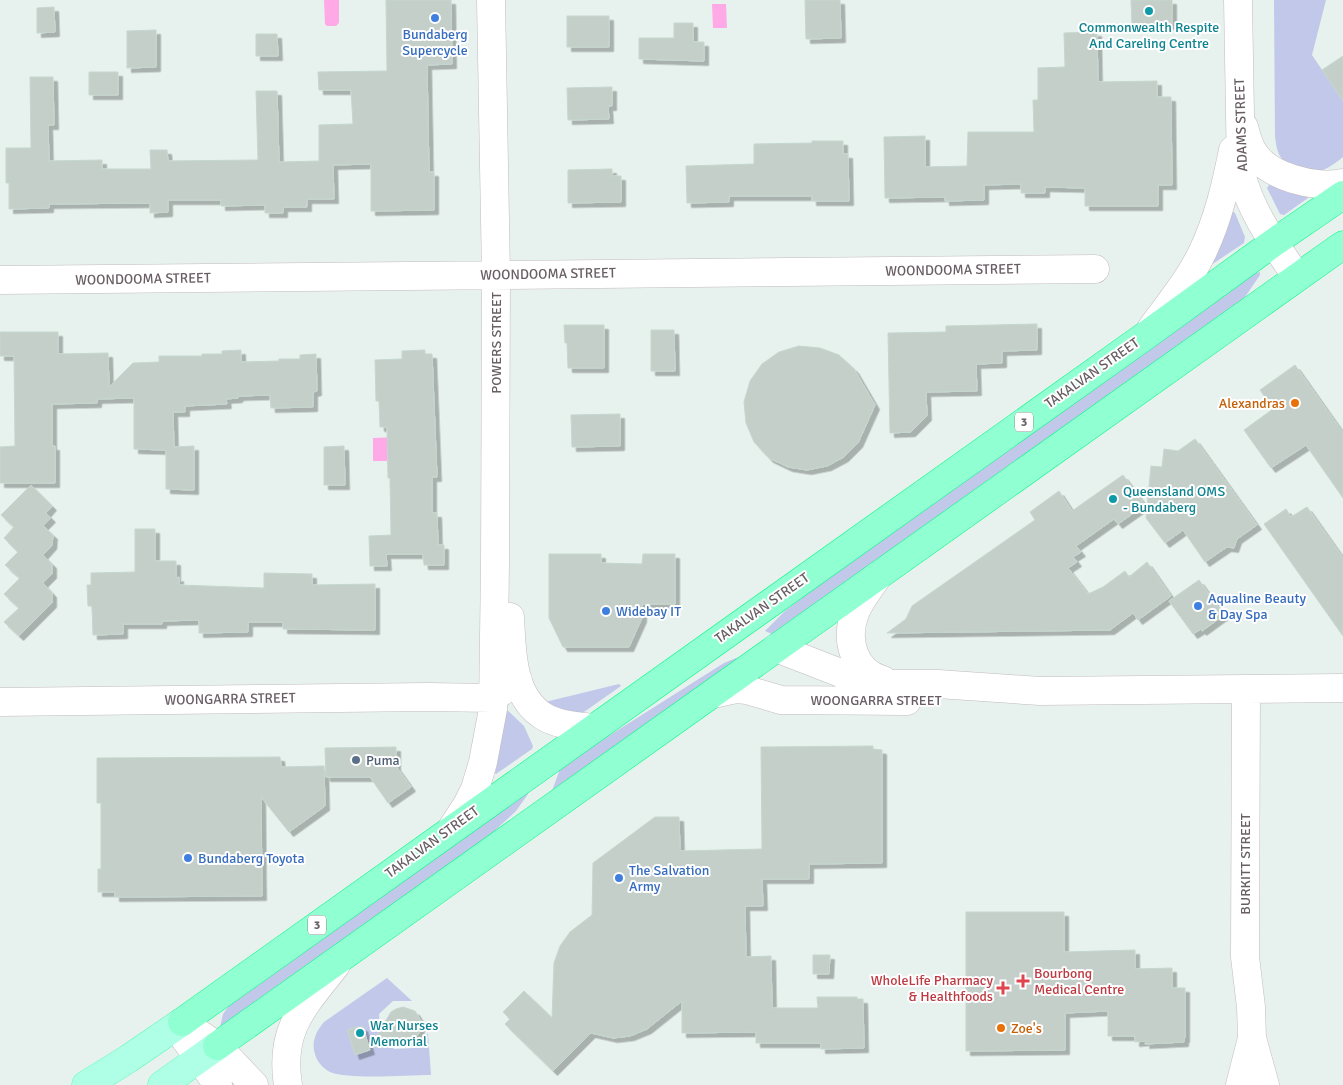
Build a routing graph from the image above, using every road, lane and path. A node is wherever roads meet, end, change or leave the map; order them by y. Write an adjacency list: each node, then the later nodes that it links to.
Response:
1 (491, 0): 9 (street, POWERS STREET)
2 (1238, 0): 3 (street, ADAMS STREET)
3 (1240, 117): 4 (street); 6 (street, ADAMS STREET); 12 (street)
4 (1343, 183)
5 (1343, 195): 6 (highway, TAKALVAN STREET / 3)
6 (1274, 242): 10 (street, ADAMS STREET); 12 (highway, TAKALVAN STREET / 3)
7 (1343, 245): 10 (highway)
8 (1095, 269): 9 (street, WOONDOOMA STREET)
9 (496, 274): 11 (street, WOONDOOMA STREET); 13 (street, POWERS STREET)
10 (1297, 277): 14 (highway)
11 (0, 280)
12 (1145, 336): 17 (highway, TAKALVAN STREET / 3)
13 (495, 565): 15 (street, POWERS STREET); 18 (street, POWERS STREET)
14 (878, 576): 16 (highway); 19 (street, WOONGARRA STREET)
15 (494, 648): 24 (street); 25 (street, POWERS STREET)
16 (776, 648): 17 (highway); 19 (street, WOONGARRA STREET); 23 (highway)
17 (704, 649): 27 (highway, TAKALVAN STREET / 3)
18 (518, 680): 25 (street); 27 (street, POWERS STREET)
19 (900, 684): 22 (street, WOONGARRA STREET)
20 (1343, 688): 21 (street, WOONGARRA STREET)
21 (1246, 690): 22 (street, WOONGARRA STREET); 31 (street, BURKITT STREET)
22 (1040, 691): 23 (street, WOONGARRA STREET)
23 (713, 694): 29 (highway)
24 (460, 698): 25 (street, WOONGARRA STREET); 26 (street, WOONGARRA STREET)
25 (492, 698): 28 (street, POWERS STREET)
26 (0, 702)
27 (593, 728): 28 (highway, TAKALVAN STREET / 3)
28 (452, 828): 30 (highway, TAKALVAN STREET / 3)
29 (343, 956): 32 (highway); 37 (street)
30 (179, 1023): 32 (street); 33 (main road, 3)
31 (1252, 1038): 38 (street, BURKITT STREET); 39 (street, BURKITT STREET)
32 (208, 1053): 34 (main road); 35 (street); 36 (street)
33 (86, 1085)
34 (162, 1085)
35 (218, 1085)
36 (254, 1085)
37 (288, 1085)
38 (1240, 1085)
39 (1265, 1085)

